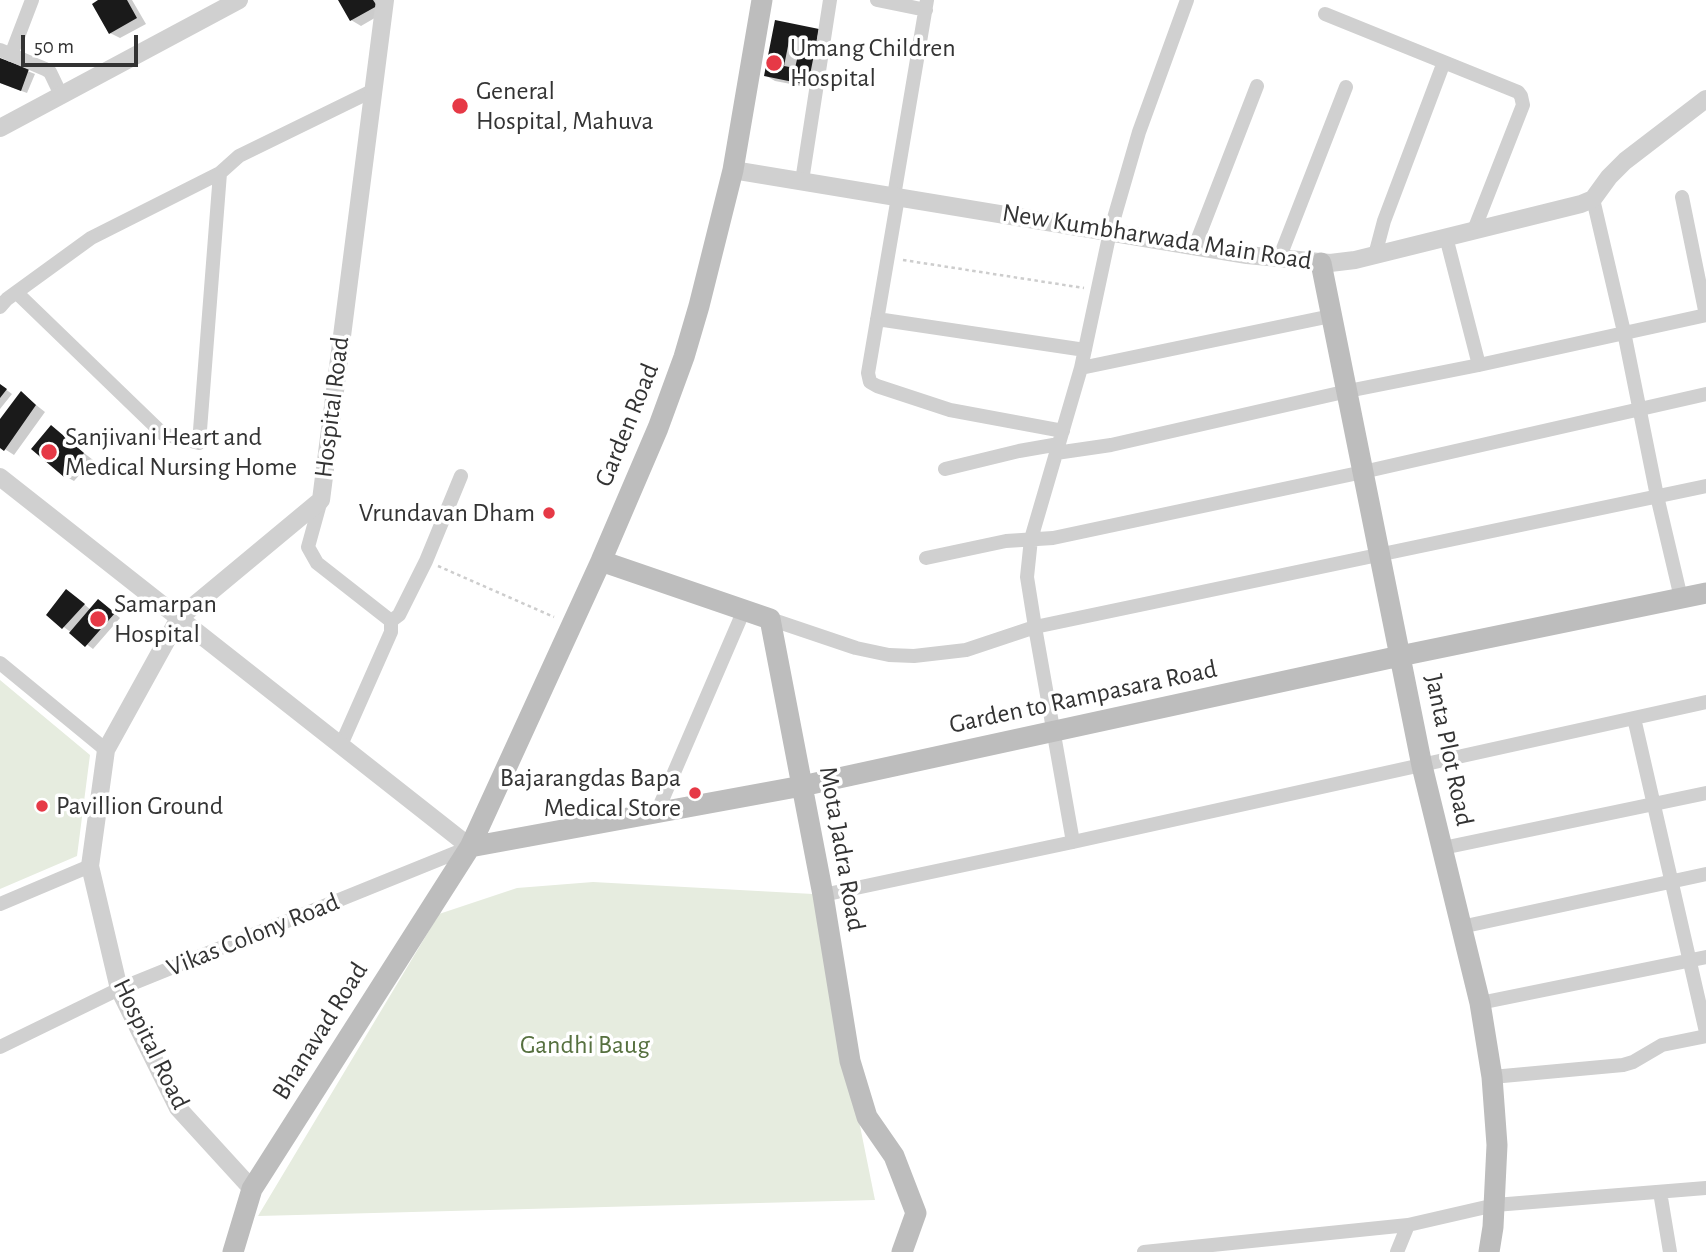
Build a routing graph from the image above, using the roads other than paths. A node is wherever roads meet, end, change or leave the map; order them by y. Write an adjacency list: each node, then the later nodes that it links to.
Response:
1 (32, 0): 10 (street)
2 (239, 0): 15 (street)
3 (385, 0): 14 (street, Hospital Road)
4 (762, 0): 18 (main road, Garden Road)
5 (830, 0): 20 (street)
6 (877, 0): 8 (street)
7 (1187, 0): 25 (street)
8 (926, 5): 21 (street)
9 (1325, 14): 11 (street)
10 (6, 52): 15 (street)
11 (1444, 62): 24 (street); 28 (street)
12 (1257, 86): 27 (street)
13 (1346, 87): 29 (street)
14 (374, 90): 19 (street); 50 (street, Hospital Road)
15 (61, 95): 17 (street)
16 (1706, 99): 23 (street, New Kumbharwada Main Road)
17 (0, 128)
18 (733, 170): 20 (street, New Kumbharwada Main Road); 54 (main road, Garden Road)
19 (220, 173): 31 (street); 31 (street)
20 (802, 181): 21 (street, New Kumbharwada Main Road)
21 (896, 197): 25 (street, New Kumbharwada Main Road); 35 (street)
22 (1682, 197): 33 (street)
23 (1592, 198): 24 (street, New Kumbharwada Main Road); 36 (street)
24 (1474, 230): 26 (street, New Kumbharwada Main Road)
25 (1110, 232): 27 (street, New Kumbharwada Main Road); 37 (street)
26 (1446, 237): 28 (street, New Kumbharwada Main Road); 38 (street)
27 (1195, 246): 29 (street, New Kumbharwada Main Road)
28 (1375, 255): 30 (street, New Kumbharwada Main Road)
29 (1279, 259): 30 (street, New Kumbharwada Main Road)
30 (1321, 263): 34 (main road, Janta Plot Road)
31 (17, 293): 32 (street)
32 (0, 307)
33 (1706, 315): 36 (street)
34 (1331, 316): 39 (street); 40 (main road, Janta Plot Road)
35 (877, 318): 37 (street); 43 (street)
36 (1624, 332): 38 (street); 42 (street)
37 (1085, 350): 39 (street)
38 (1479, 366): 40 (street)
39 (1081, 368): 43 (street)
40 (1348, 391): 43 (street); 45 (main road, Janta Plot Road)
41 (1706, 394): 42 (street)
42 (1639, 408): 45 (street); 49 (street)
43 (1059, 443): 44 (street); 51 (street)
44 (945, 469)
45 (1363, 472): 51 (street); 52 (main road, Janta Plot Road)
46 (461, 476): 60 (street)
47 (0, 477): 58 (street)
48 (1706, 486): 49 (street)
49 (1657, 496): 52 (street); 56 (street)
50 (321, 499): 58 (street, Hospital Road); 60 (street)
51 (1031, 539): 53 (street); 61 (street)
52 (1380, 556): 61 (street); 62 (main road, Janta Plot Road)
53 (926, 558)
54 (601, 561): 57 (main road); 75 (main road, Garden Road)
55 (1706, 593): 56 (main road, Garden to Rampasara Road)
56 (1681, 598): 62 (main road, Garden to Rampasara Road)
57 (744, 610): 59 (main road); 73 (street)
58 (179, 618): 67 (street); 68 (street, Hospital Road)
59 (770, 619): 61 (street); 70 (main road, Mota Jadra Road)
60 (391, 621): 67 (street)
61 (1035, 627): 66 (street)
62 (1400, 656): 66 (main road, Garden to Rampasara Road); 69 (main road, Janta Plot Road)
63 (0, 663): 68 (street)
64 (1706, 702): 65 (street)
65 (1634, 719): 69 (street); 72 (street)
66 (1054, 732): 70 (main road, Garden to Rampasara Road); 74 (street)
67 (341, 746): 75 (street)
68 (106, 750): 77 (street, Hospital Road)
69 (1422, 766): 74 (street); 76 (main road, Janta Plot Road)
70 (802, 786): 73 (main road, Garden to Rampasara Road); 80 (main road, Mota Jadra Road)
71 (1706, 793): 72 (street)
72 (1655, 804): 76 (street); 79 (street)
73 (657, 812): 75 (main road, Garden to Rampasara Road)
74 (1073, 842): 80 (street)
75 (470, 847): 85 (street, Vikas Colony Road); 91 (main road, Bhanavad Road)
76 (1443, 848): 82 (main road, Janta Plot Road)
77 (90, 866): 81 (street); 85 (street, Hospital Road)
78 (1706, 874): 79 (street)
79 (1672, 881): 82 (street); 84 (street)
80 (823, 895): 96 (main road, Mota Jadra Road)
81 (0, 904)
82 (1461, 927): 86 (main road, Janta Plot Road)
83 (1706, 957): 84 (street)
84 (1689, 961): 86 (street); 87 (street)
85 (119, 989): 88 (street, Vikas Colony Road); 91 (street, Hospital Road)
86 (1480, 1003): 89 (main road, Janta Plot Road)
87 (1706, 1034): 89 (street)
88 (0, 1046)
89 (1492, 1076): 93 (main road, Janta Plot Road)
90 (1706, 1188): 92 (street)
91 (252, 1189): 95 (main road, Bhanavad Road)
92 (1660, 1192): 93 (street); 100 (street)
93 (1495, 1205): 94 (street); 99 (main road, Janta Plot Road)
94 (1408, 1225): 97 (street); 98 (street)
95 (233, 1252)
96 (902, 1252)
97 (1144, 1252)
98 (1397, 1252)
99 (1489, 1252)
100 (1670, 1252)

